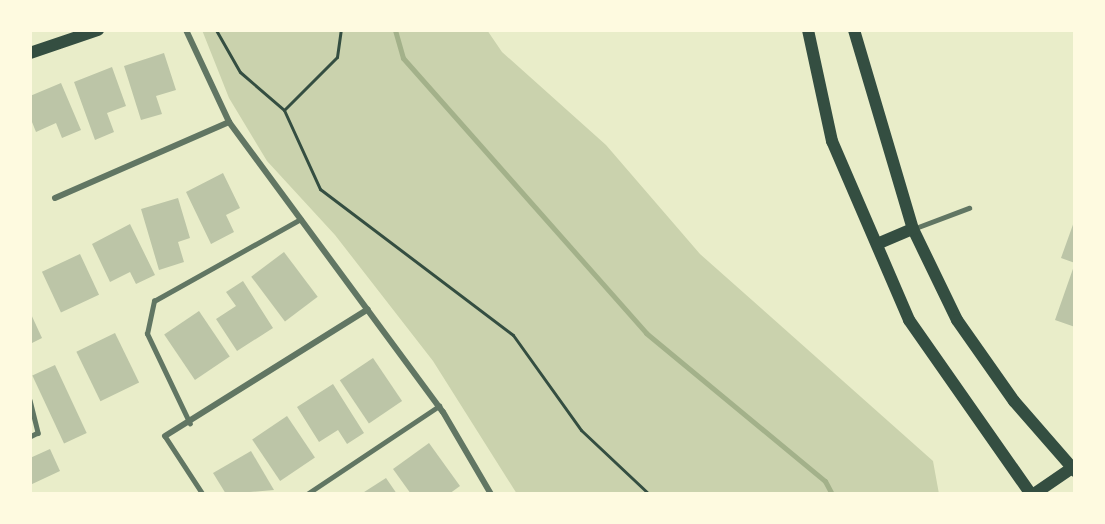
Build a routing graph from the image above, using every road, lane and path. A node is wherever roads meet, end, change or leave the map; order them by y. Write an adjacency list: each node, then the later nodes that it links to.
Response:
1 (98, 30): 7 (main road)
2 (186, 30): 9 (street)
3 (216, 30): 8 (path)
4 (341, 30): 8 (path)
5 (808, 30): 14 (main road)
6 (854, 30): 13 (main road)
7 (30, 53)
8 (284, 110): 25 (path)
9 (228, 122): 10 (street); 12 (street)
10 (55, 198)
11 (969, 208): 13 (lane)
12 (301, 219): 15 (street); 18 (lane)
13 (912, 229): 14 (main road); 21 (main road)
14 (877, 244): 26 (main road)
15 (368, 309): 17 (street); 18 (street)
16 (30, 400): 20 (lane)
17 (439, 406): 23 (lane); 24 (street)
18 (190, 424): 19 (street)
19 (165, 436): 22 (lane)
20 (30, 437)
21 (1073, 469): 26 (main road)
22 (203, 494)
23 (308, 494)
24 (491, 494)
25 (649, 494)
26 (1033, 494)

